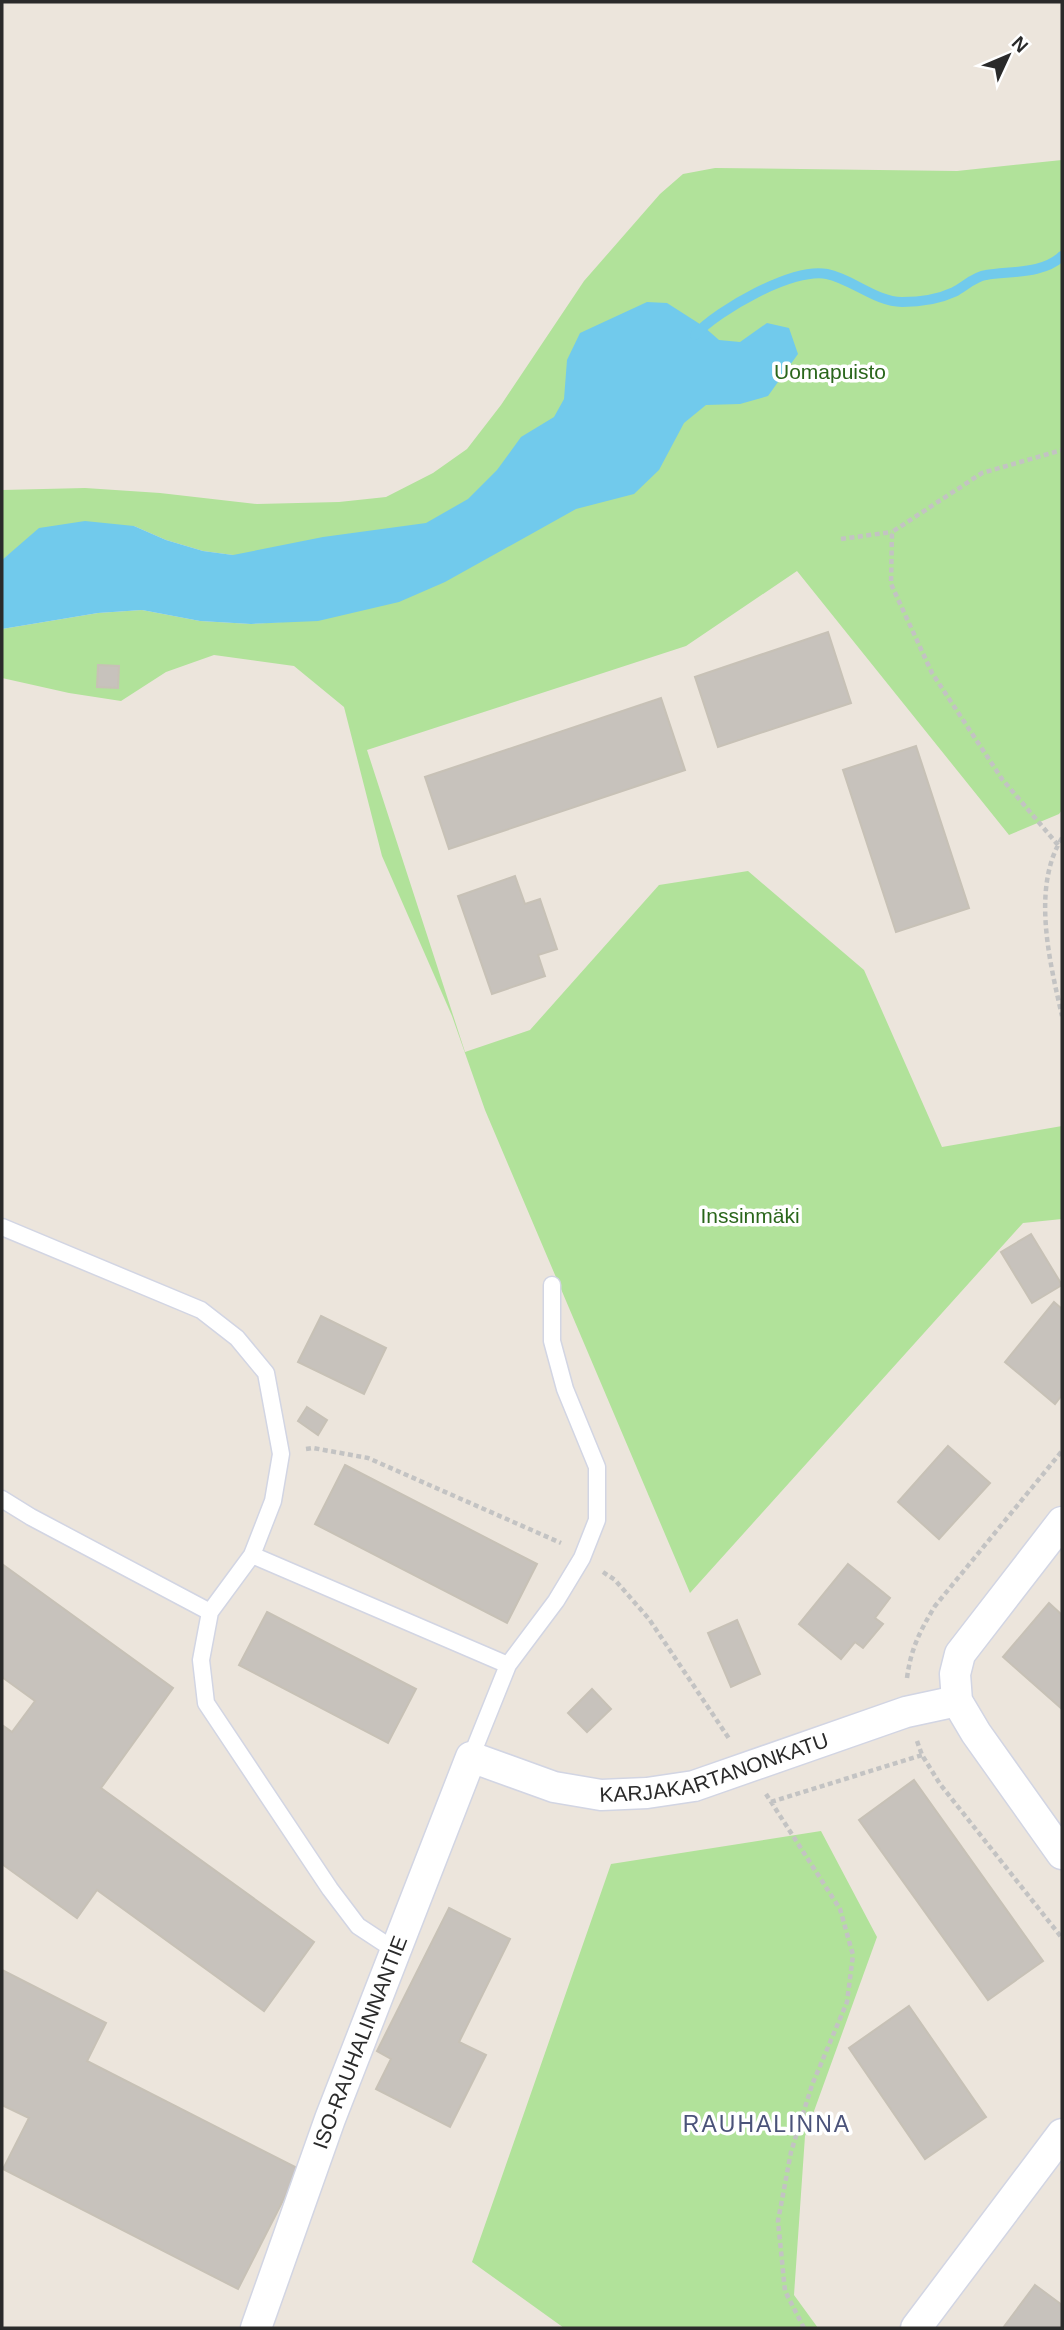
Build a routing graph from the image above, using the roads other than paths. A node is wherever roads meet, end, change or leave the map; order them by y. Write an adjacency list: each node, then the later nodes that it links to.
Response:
1 (2, 1227): 5 (lane)
2 (552, 1285): 7 (lane)
3 (2, 1499): 6 (lane)
4 (1062, 1522): 8 (street)
5 (252, 1555): 6 (lane); 7 (lane)
6 (210, 1612): 11 (lane)
7 (508, 1665): 9 (lane)
8 (957, 1701): 9 (street, KARJAKARTANONKATU); 10 (street)
9 (471, 1757): 11 (street, ISO-RAUHALINNANTIE)
10 (1062, 1854)
11 (396, 1951): 13 (street, ISO-RAUHALINNANTIE)
12 (1062, 2134): 14 (street)
13 (256, 2328)
14 (916, 2328)

